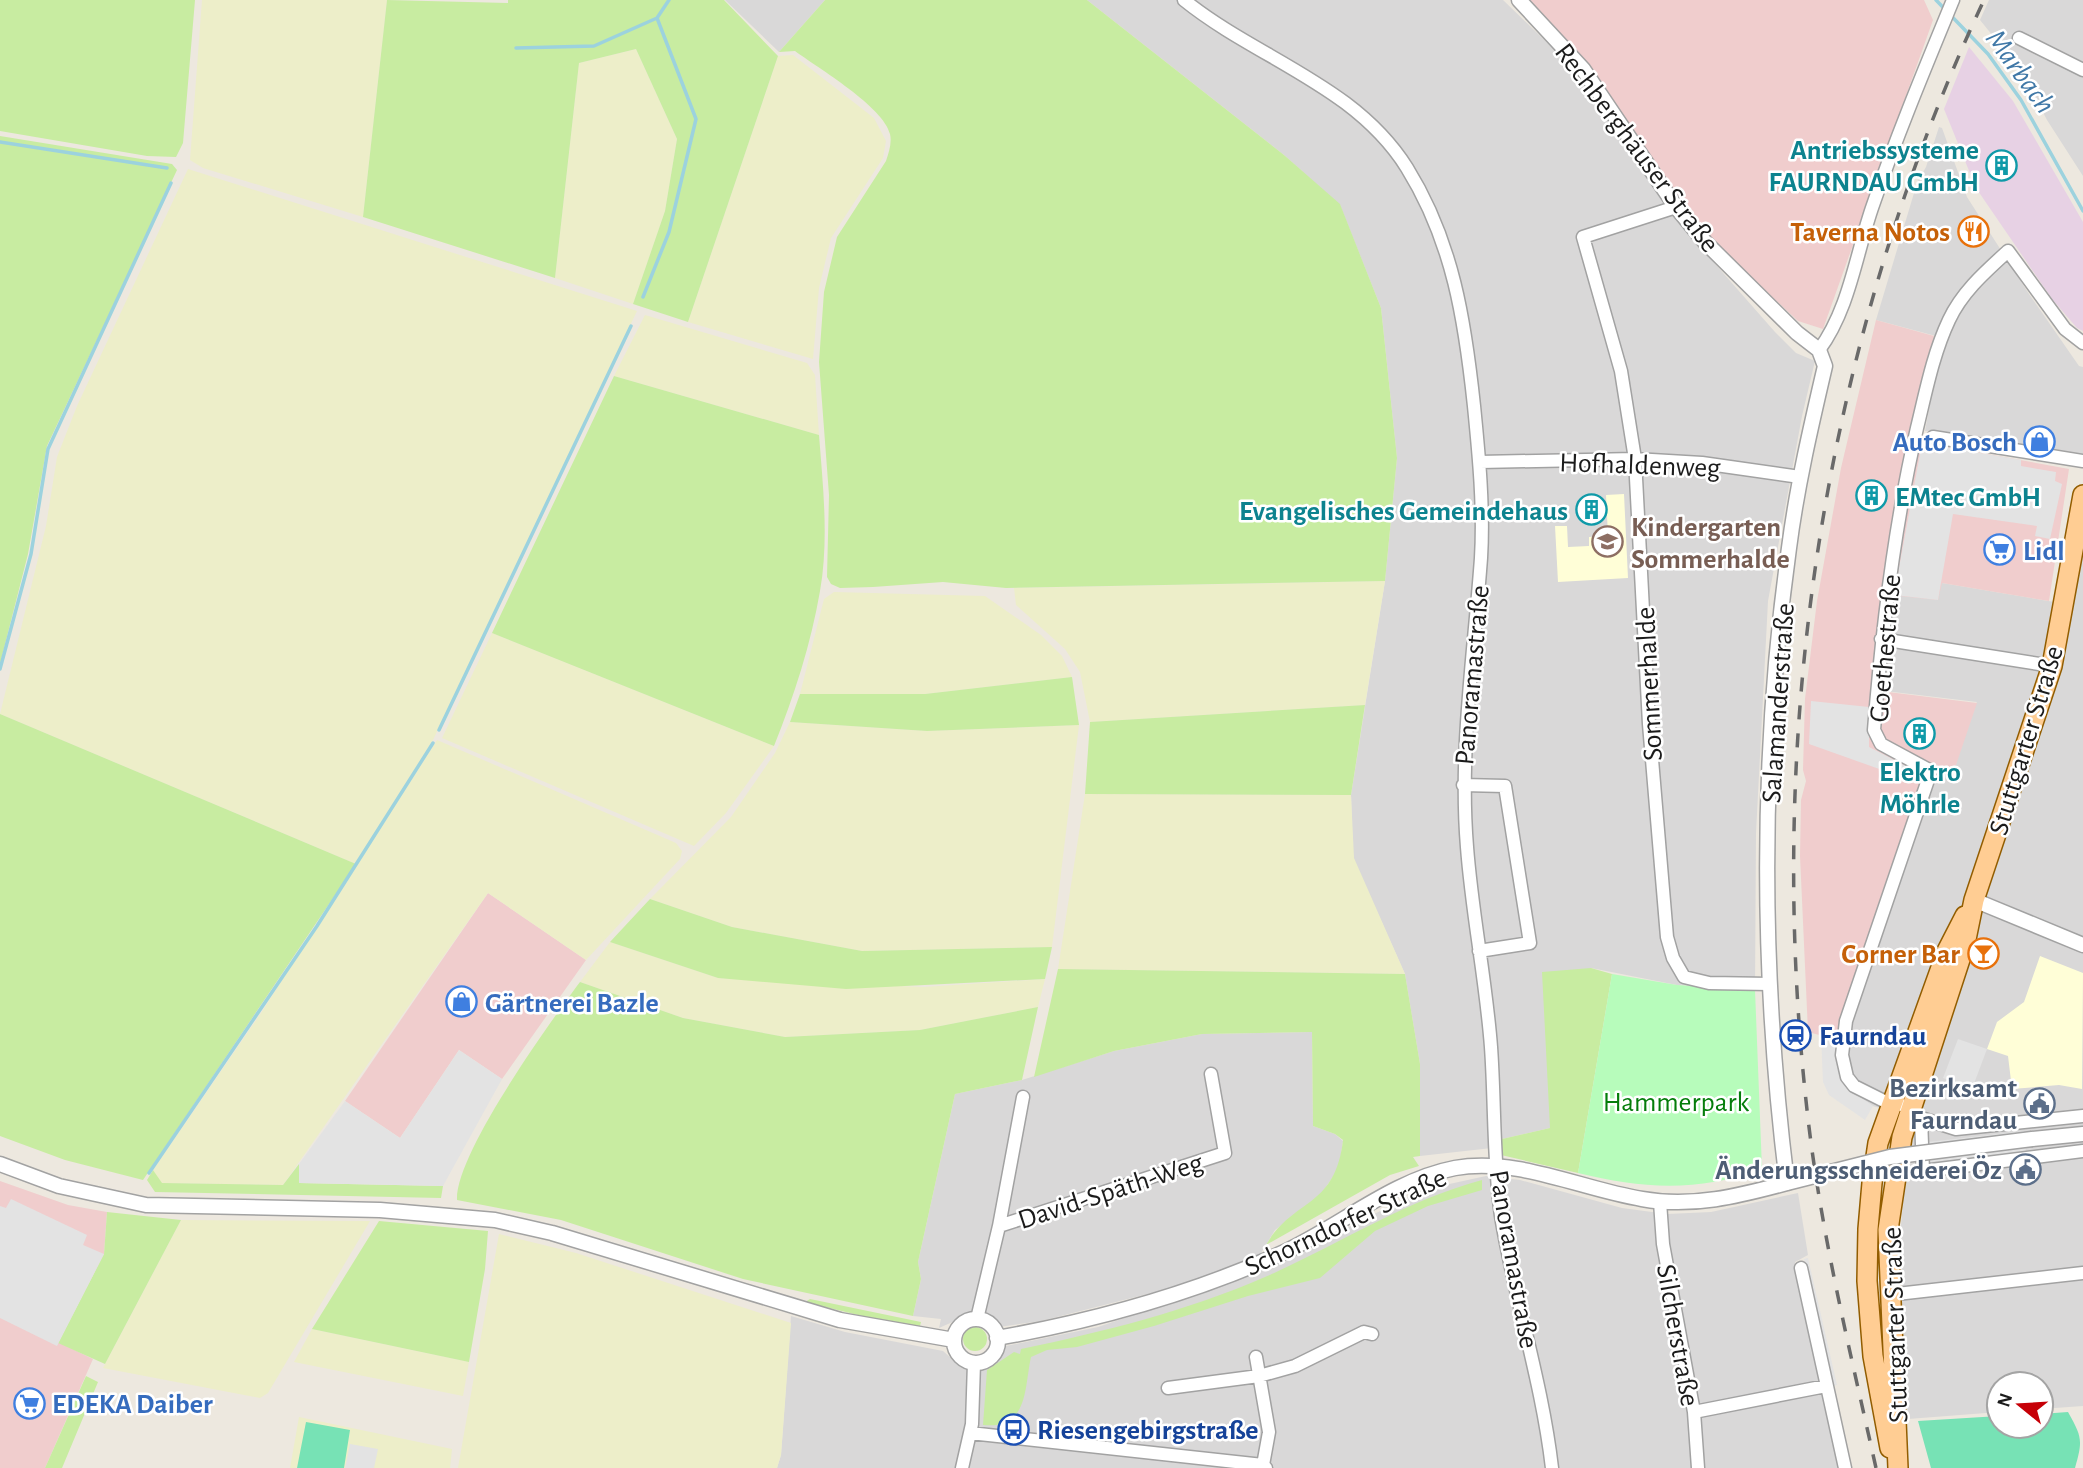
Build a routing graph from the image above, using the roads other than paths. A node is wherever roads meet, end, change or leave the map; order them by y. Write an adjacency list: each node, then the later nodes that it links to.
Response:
1 (1184, 0): 12 (street, Panoramastraße)
2 (1519, 0): 6 (street, Rechberghäuser Straße)
3 (1953, 0): 8 (street)
4 (2020, 38): 5 (street)
5 (2083, 70)
6 (1676, 207): 8 (street, Rechberghäuser Straße); 10 (street, Sommerhalde)
7 (2083, 343): 16 (street, Goethestraße)
8 (1819, 350): 13 (street, Salamanderstraße)
9 (1933, 437): 11 (street)
10 (1635, 459): 12 (street, Hofhaldenweg); 13 (street, Hofhaldenweg); 22 (street, Sommerhalde)
11 (2083, 461)
12 (1480, 462): 18 (street, Panoramastraße)
13 (1800, 477): 22 (street, Salamanderstraße)
14 (2083, 495): 15 (main road, Stuttgarter Straße)
15 (2077, 565): 17 (main road, Stuttgarter Straße)
16 (1881, 639): 17 (street); 25 (street, Goethestraße)
17 (2052, 666): 19 (main road, Stuttgarter Straße)
18 (1463, 785): 21 (street, Panoramastraße); 21 (street)
19 (1974, 900): 20 (street); 25 (main road, Stuttgarter Straße)
20 (2083, 945)
21 (1479, 951): 30 (street, Panoramastraße)
22 (1770, 984): 31 (street, Salamanderstraße)
23 (1211, 1074): 33 (street, David-Späth-Weg)
24 (1023, 1097): 33 (street)
25 (1908, 1110): 26 (street); 28 (street); 36 (main road, Stuttgarter Straße); 53 (main road, Stuttgarter Straße)
26 (2083, 1116)
27 (2083, 1134): 31 (street, Schorndorfer Straße, bridge)
28 (2083, 1150)
29 (0, 1164): 40 (street)
30 (1499, 1166): 32 (street, Schorndorfer Straße); 39 (street, Schorndorfer Straße); 50 (street, Panoramastraße)
31 (1787, 1183): 32 (street, Schorndorfer Straße)
32 (1660, 1202): 46 (street, Silcherstraße)
33 (999, 1226): 37 (street)
34 (1801, 1269): 44 (street)
35 (2083, 1273): 36 (street)
36 (1896, 1294): 53 (main road, Stuttgarter Straße)
37 (977, 1319): 39 (street); 40 (street)
38 (1372, 1334): 43 (street)
39 (997, 1338): 42 (street)
40 (954, 1340): 42 (street)
41 (1256, 1357): 43 (street)
42 (974, 1363): 47 (street)
43 (1259, 1377): 45 (street); 48 (street)
44 (1826, 1386): 46 (street); 52 (street)
45 (1168, 1388)
46 (1694, 1412): 51 (street, Silcherstraße)
47 (970, 1433): 48 (street); 49 (street)
48 (1264, 1466)
49 (962, 1468)
50 (1552, 1468)
51 (1698, 1468)
52 (1845, 1468)
53 (1896, 1468)

